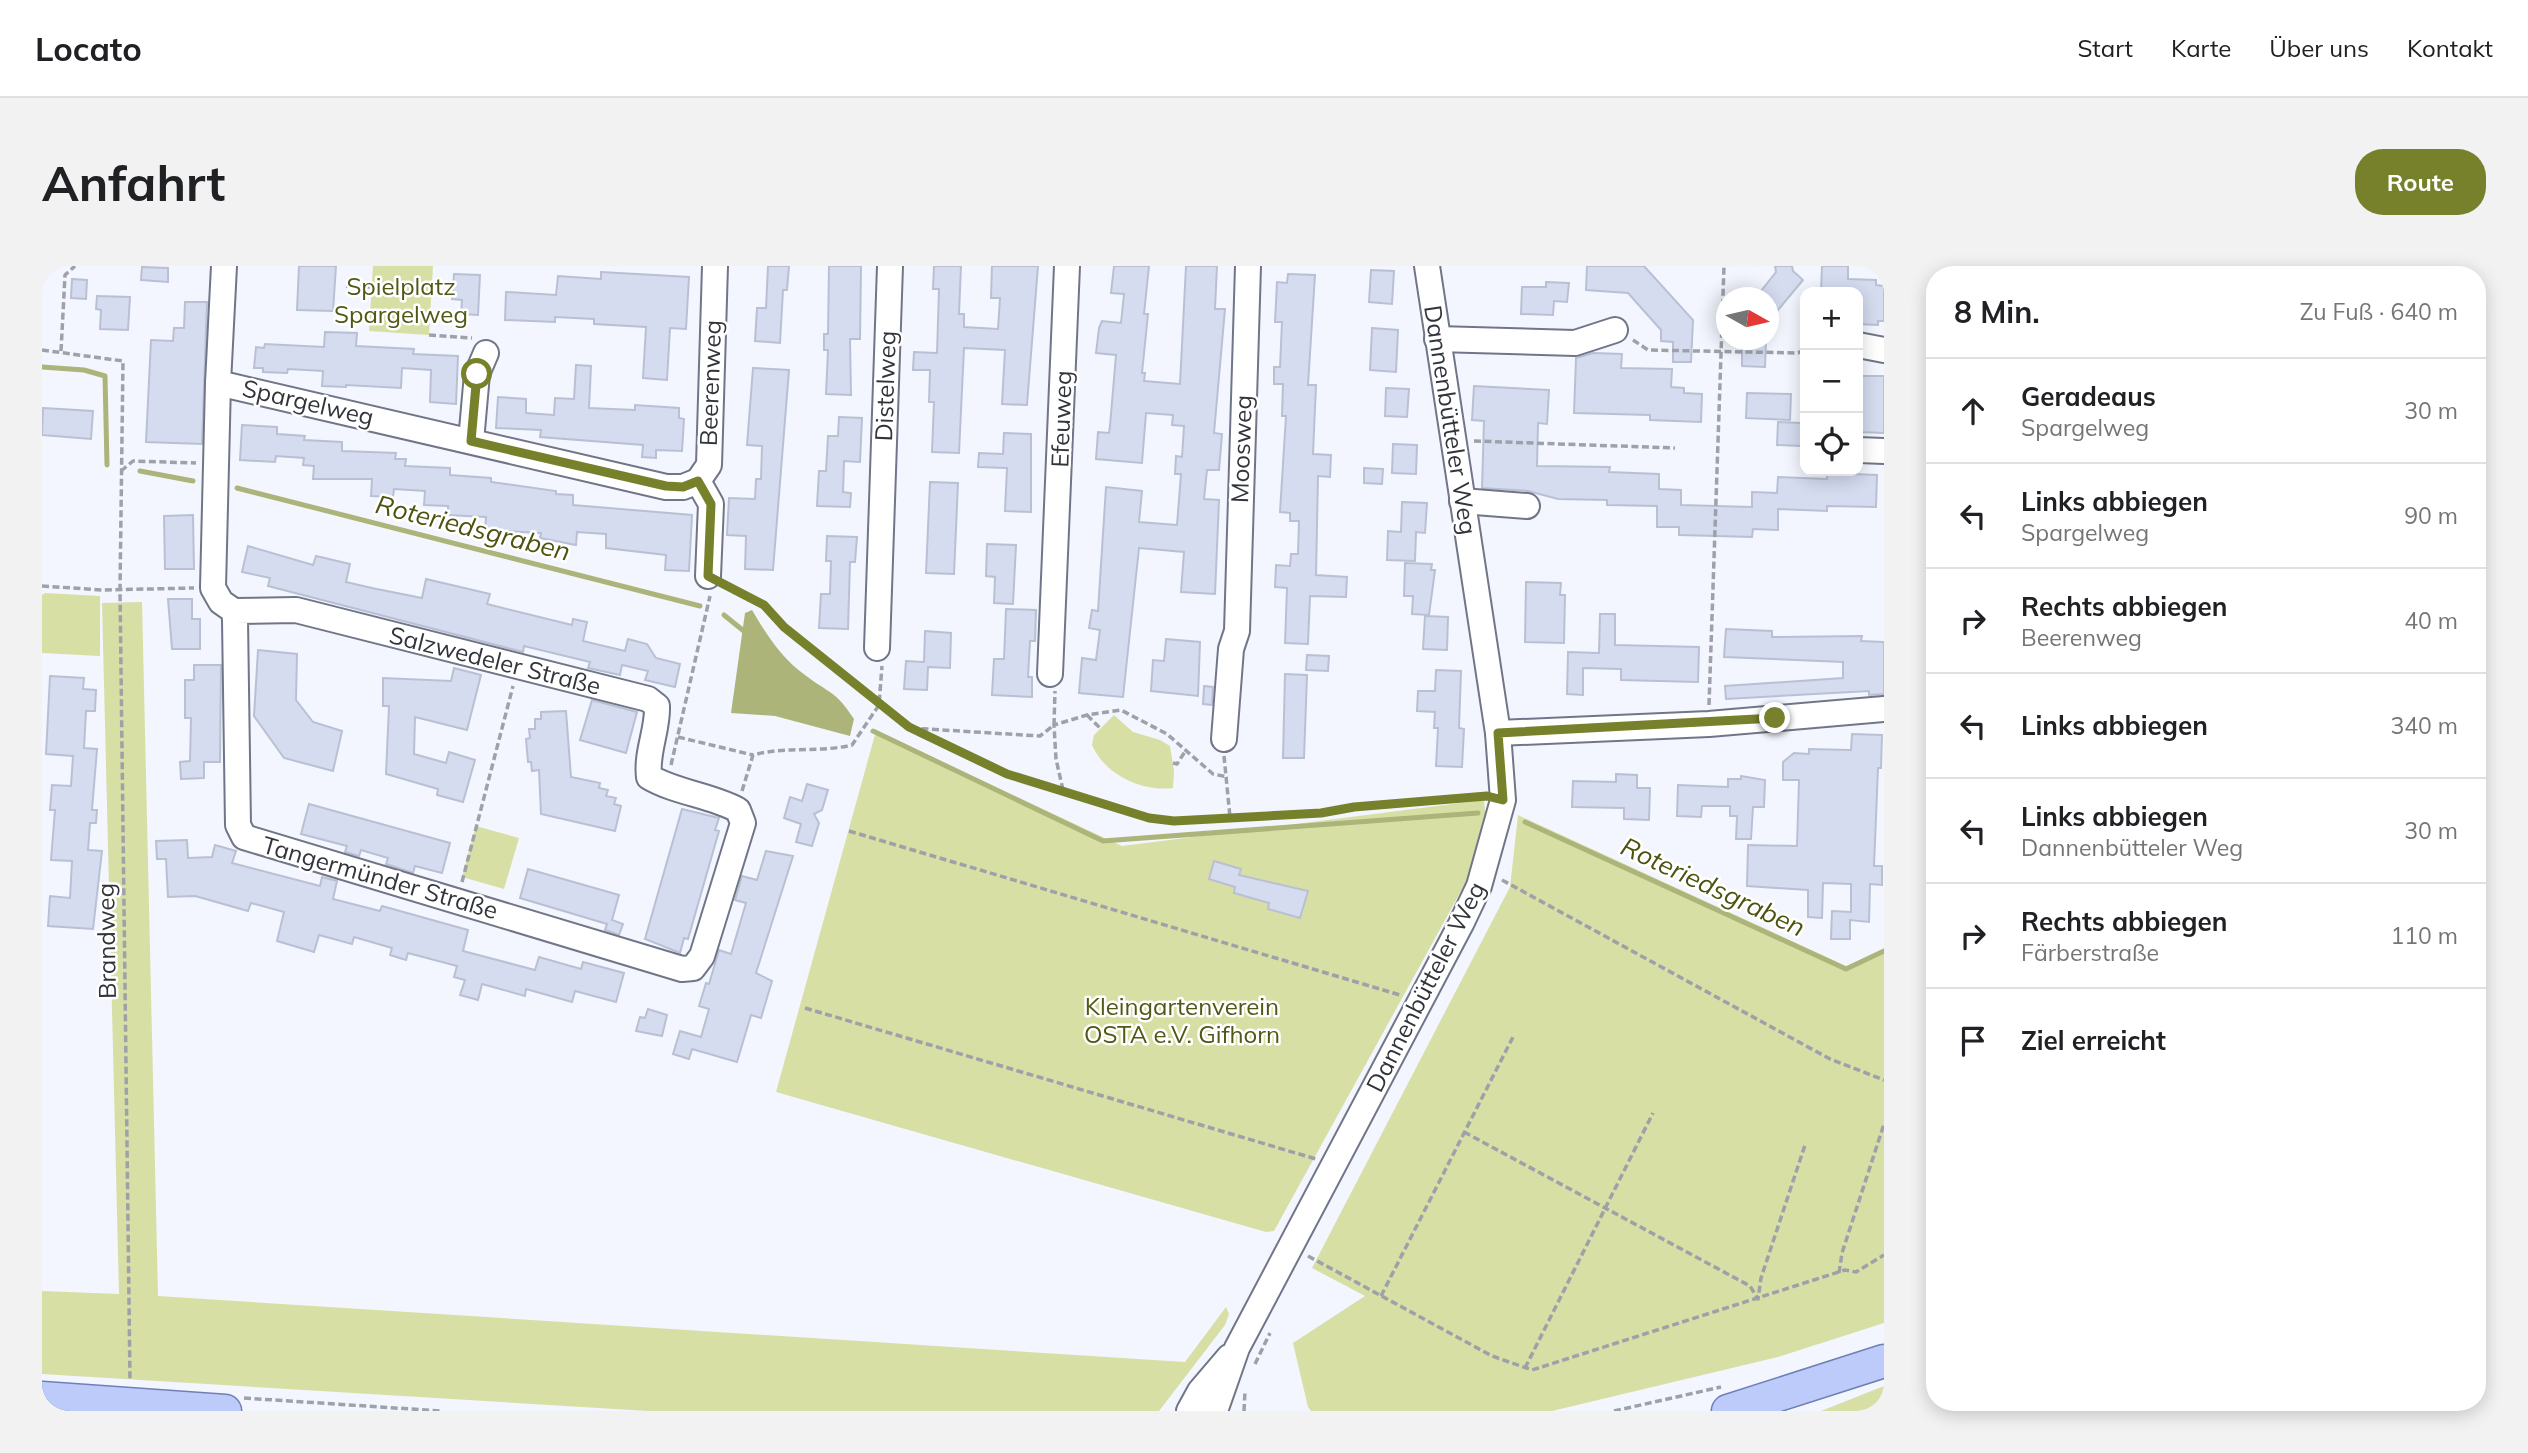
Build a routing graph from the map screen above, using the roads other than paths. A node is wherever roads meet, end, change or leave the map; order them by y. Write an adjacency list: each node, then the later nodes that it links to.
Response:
1 (225, 266): 12 (street, Spargelweg)
2 (715, 266): 16 (street, Beerenweg)
3 (890, 266): 21 (street, Distelweg)
4 (1067, 266): 22 (street, Efeuweg)
5 (1248, 266): 25 (street, Moosweg)
6 (1427, 266): 8 (street, Dannenbütteler Weg)
7 (1615, 331): 8 (street)
8 (1437, 339): 17 (street, Dannenbütteler Weg)
9 (1863, 346): 10 (street)
10 (1884, 350)
11 (486, 354): 13 (street)
12 (218, 383): 13 (street, Spargelweg); 20 (street)
13 (471, 441): 16 (street, Spargelweg)
14 (1863, 450): 15 (street)
15 (1884, 451)
16 (698, 481): 19 (street, Beerenweg)
17 (1462, 501): 18 (street); 24 (street, Dannenbütteler Weg)
18 (1527, 506)
19 (708, 576)
20 (234, 611): 26 (street, Salzwedeler Straße); 26 (street, Tangermünder Straße)
21 (877, 648)
22 (1049, 674)
23 (1884, 709): 24 (street)
24 (1498, 733): 27 (street, Dannenbütteler Weg)
25 (1224, 739)
26 (738, 810)
27 (1237, 1348): 30 (street, Dannenbütteler Weg); 32 (street, Dannenbütteler Weg)
28 (1884, 1361): 33 (main road)
29 (42, 1398): 31 (main road)
30 (1220, 1407)
31 (225, 1411)
32 (1189, 1411)
33 (1728, 1411)

